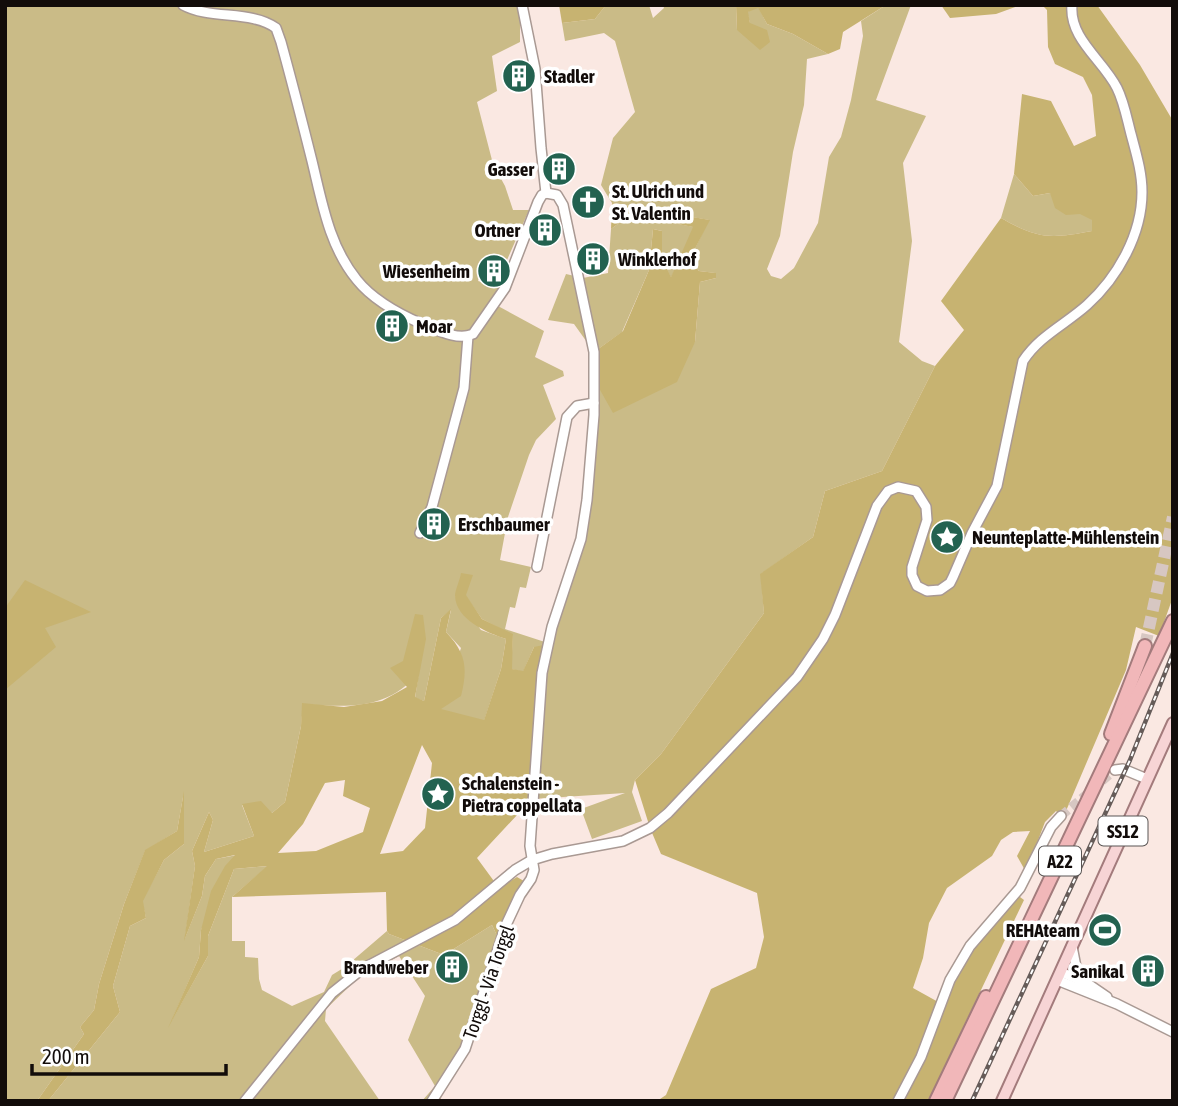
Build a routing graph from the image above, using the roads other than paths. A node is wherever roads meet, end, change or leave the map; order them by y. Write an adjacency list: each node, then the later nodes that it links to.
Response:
1 (183, 5): 5 (street)
2 (522, 5): 4 (street)
3 (1072, 5): 15 (street)
4 (546, 193): 5 (street); 6 (street, Torggl - Via Torggl)
5 (468, 336): 7 (street)
6 (594, 403): 8 (street); 15 (street, Torggl - Via Torggl)
7 (420, 533)
8 (537, 567)
9 (1173, 621): 25 (highway, A22)
10 (1145, 646): 24 (highway, A22)
11 (1173, 723): 13 (main road, SS12)
12 (1115, 770): 13 (street)
13 (1147, 779): 16 (main road, SS12)
14 (1061, 817): 23 (street)
15 (532, 860): 21 (street); 22 (street, Torggl - Via Torggl)
16 (1072, 946): 17 (main road, SS12); 18 (street)
17 (1059, 976): 18 (street); 19 (street); 26 (main road, SS12)
18 (1088, 984): 19 (street)
19 (1117, 1003): 20 (street)
20 (1173, 1032)
21 (245, 1101)
22 (432, 1101)
23 (898, 1101)
24 (936, 1101)
25 (945, 1101)
26 (1002, 1101)

